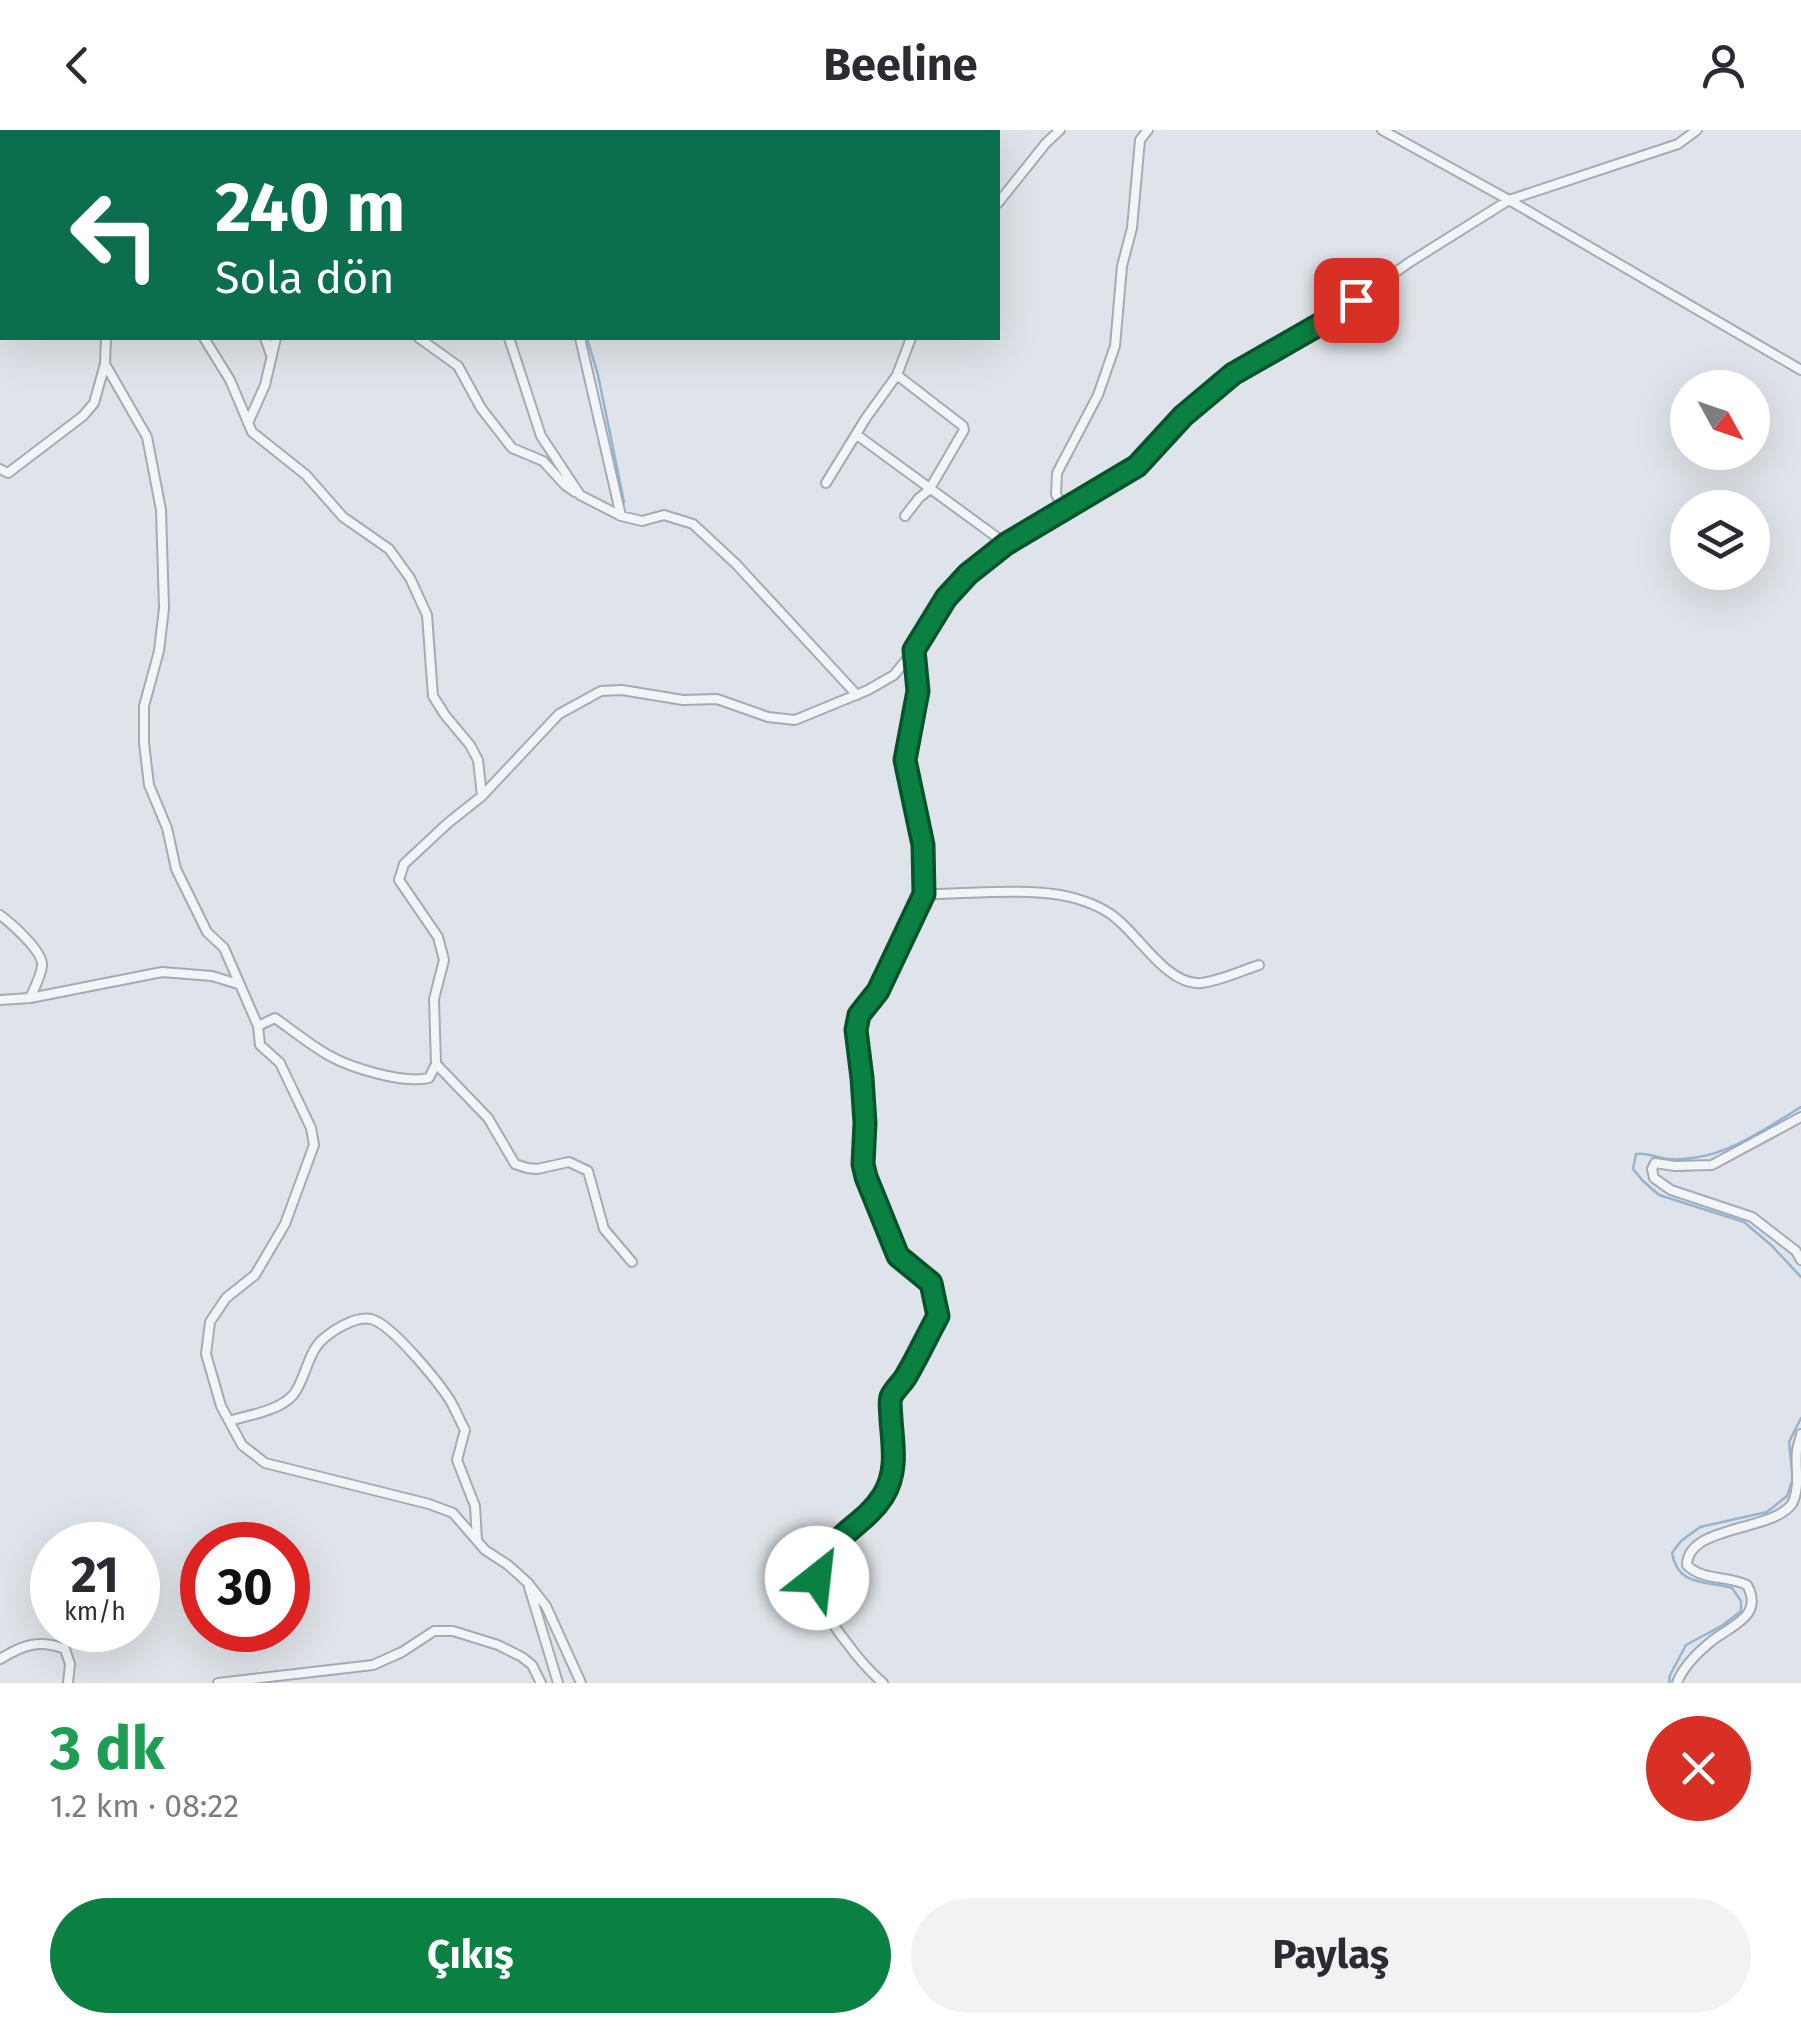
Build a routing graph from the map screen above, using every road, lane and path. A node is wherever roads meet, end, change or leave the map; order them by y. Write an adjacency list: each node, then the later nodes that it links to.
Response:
1 (1060, 130): 6 (street)
2 (1148, 130): 25 (street)
3 (1382, 130): 5 (street)
4 (1696, 130): 5 (street)
5 (1509, 200): 17 (street); 25 (street)
6 (1000, 201)
7 (106, 340): 16 (street)
8 (205, 340): 19 (street)
9 (266, 340): 15 (street)
10 (275, 340): 15 (street)
11 (422, 340): 24 (street)
12 (510, 340): 24 (street)
13 (580, 340): 26 (street)
14 (910, 340): 18 (street)
15 (271, 355): 19 (street)
16 (105, 364): 21 (street); 35 (street)
17 (1801, 370)
18 (897, 375): 20 (street); 23 (street)
19 (248, 423): 31 (street)
20 (858, 435): 22 (street); 23 (street)
21 (0, 469)
22 (826, 483)
23 (929, 490): 27 (street); 28 (street)
24 (580, 495): 26 (street)
25 (1064, 510): 28 (street)
26 (620, 516): 30 (street)
27 (905, 516)
28 (1006, 544): 29 (street)
29 (914, 650): 30 (street); 32 (street)
30 (857, 695): 31 (street)
31 (482, 796): 39 (street)
32 (924, 894): 34 (street); 53 (street)
33 (0, 915): 36 (street)
34 (1259, 965)
35 (238, 984): 36 (street); 38 (street)
36 (30, 998): 37 (street)
37 (0, 1000)
38 (258, 1026): 39 (street); 43 (street)
39 (436, 1064): 42 (street)
40 (1801, 1117): 41 (street)
41 (1801, 1260)
42 (632, 1262)
43 (229, 1420): 45 (street); 45 (street)
44 (1801, 1434): 54 (street)
45 (477, 1540): 46 (street)
46 (528, 1583): 51 (street); 52 (street)
47 (0, 1659): 48 (street)
48 (68, 1683)
49 (218, 1683): 50 (street)
50 (541, 1683)
51 (558, 1683)
52 (580, 1683)
53 (883, 1683)
54 (1678, 1683)

